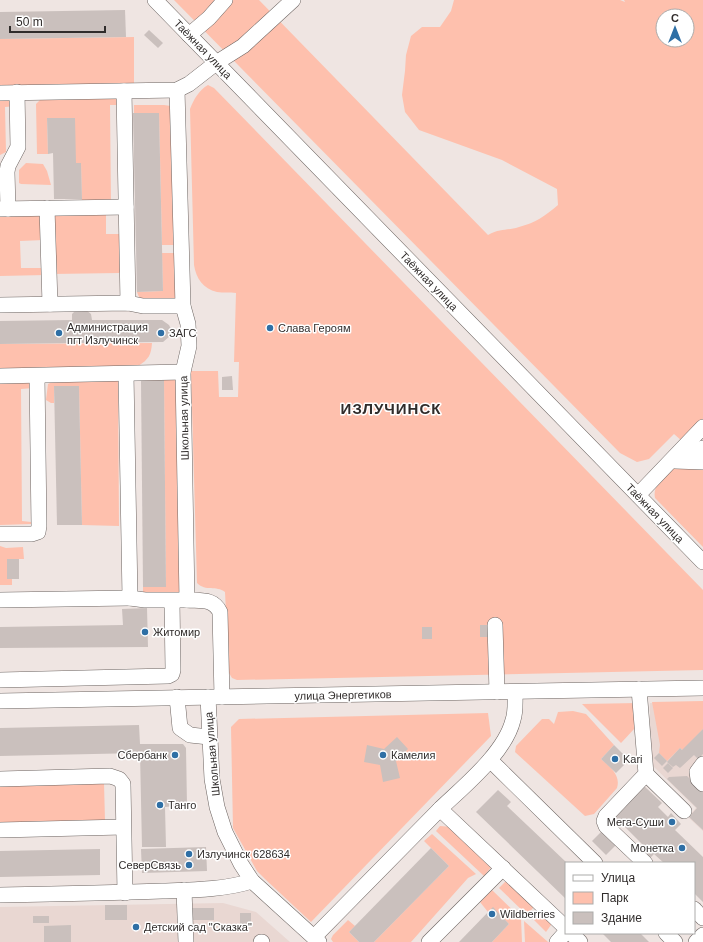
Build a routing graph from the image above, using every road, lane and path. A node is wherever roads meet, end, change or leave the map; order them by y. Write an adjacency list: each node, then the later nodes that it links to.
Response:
1 (155, 0): 4 (street, Таёжная улица)
2 (225, 0): 4 (street)
3 (294, 0): 5 (street)
4 (189, 35): 5 (street, Таёжная улица)
5 (216, 63): 6 (street); 26 (street, Таёжная улица)
6 (177, 90): 7 (street); 16 (street, Школьная улица)
7 (124, 91): 8 (street); 10 (street)
8 (17, 92): 9 (street); 12 (street)
9 (0, 93)
10 (126, 207): 11 (street); 13 (street)
11 (47, 208): 12 (street); 14 (street)
12 (4, 209)
13 (128, 303): 14 (street); 16 (street)
14 (50, 304): 15 (street)
15 (0, 305)
16 (183, 306): 17 (street, Школьная улица)
17 (183, 372): 18 (street); 31 (street, Школьная улица)
18 (126, 374): 20 (street); 29 (street)
19 (0, 376): 20 (street)
20 (37, 376): 27 (street)
21 (703, 427): 24 (street)
22 (703, 448): 24 (street)
23 (703, 454): 24 (street)
24 (670, 461): 25 (street); 26 (street)
25 (703, 462)
26 (638, 495): 28 (street, Таёжная улица)
27 (0, 534)
28 (703, 562)
29 (130, 598): 30 (street); 32 (street)
30 (0, 600)
31 (187, 600): 32 (street); 42 (street, Школьная улица)
32 (172, 601): 34 (street)
33 (495, 624): 39 (street)
34 (0, 680)
35 (703, 685): 36 (street)
36 (687, 688): 37 (street); 38 (street, улица Энергетиков)
37 (703, 688)
38 (639, 689): 40 (street, улица Энергетиков); 47 (street)
39 (497, 692): 40 (street, улица Энергетиков); 42 (street, улица Энергетиков)
40 (515, 692): 45 (street)
41 (177, 697): 42 (street, улица Энергетиков); 43 (street, улица Энергетиков); 44 (street)
42 (215, 697): 44 (street, Школьная улица)
43 (0, 701)
44 (209, 737): 57 (street, Школьная улица)
45 (490, 760): 50 (street); 54 (street)
46 (703, 764): 49 (street)
47 (646, 774): 51 (street); 55 (street)
48 (0, 779): 52 (street)
49 (703, 784)
50 (440, 809): 56 (street); 68 (street)
51 (684, 811)
52 (123, 827): 53 (street); 59 (street)
53 (0, 830)
54 (594, 862)
55 (644, 862)
56 (504, 868): 63 (street); 70 (street)
57 (252, 881): 58 (street); 68 (street, Школьная улица)
58 (184, 890): 59 (street); 69 (street)
59 (125, 893): 60 (street)
60 (0, 895)
61 (695, 910): 62 (street)
62 (703, 918)
63 (565, 927)
64 (565, 933): 71 (street)
65 (572, 934): 72 (street)
66 (667, 934): 73 (street)
67 (703, 935): 74 (street)
68 (317, 940)
69 (186, 942)
70 (430, 942)
71 (557, 942)
72 (580, 942)
73 (675, 942)
74 (696, 942)

